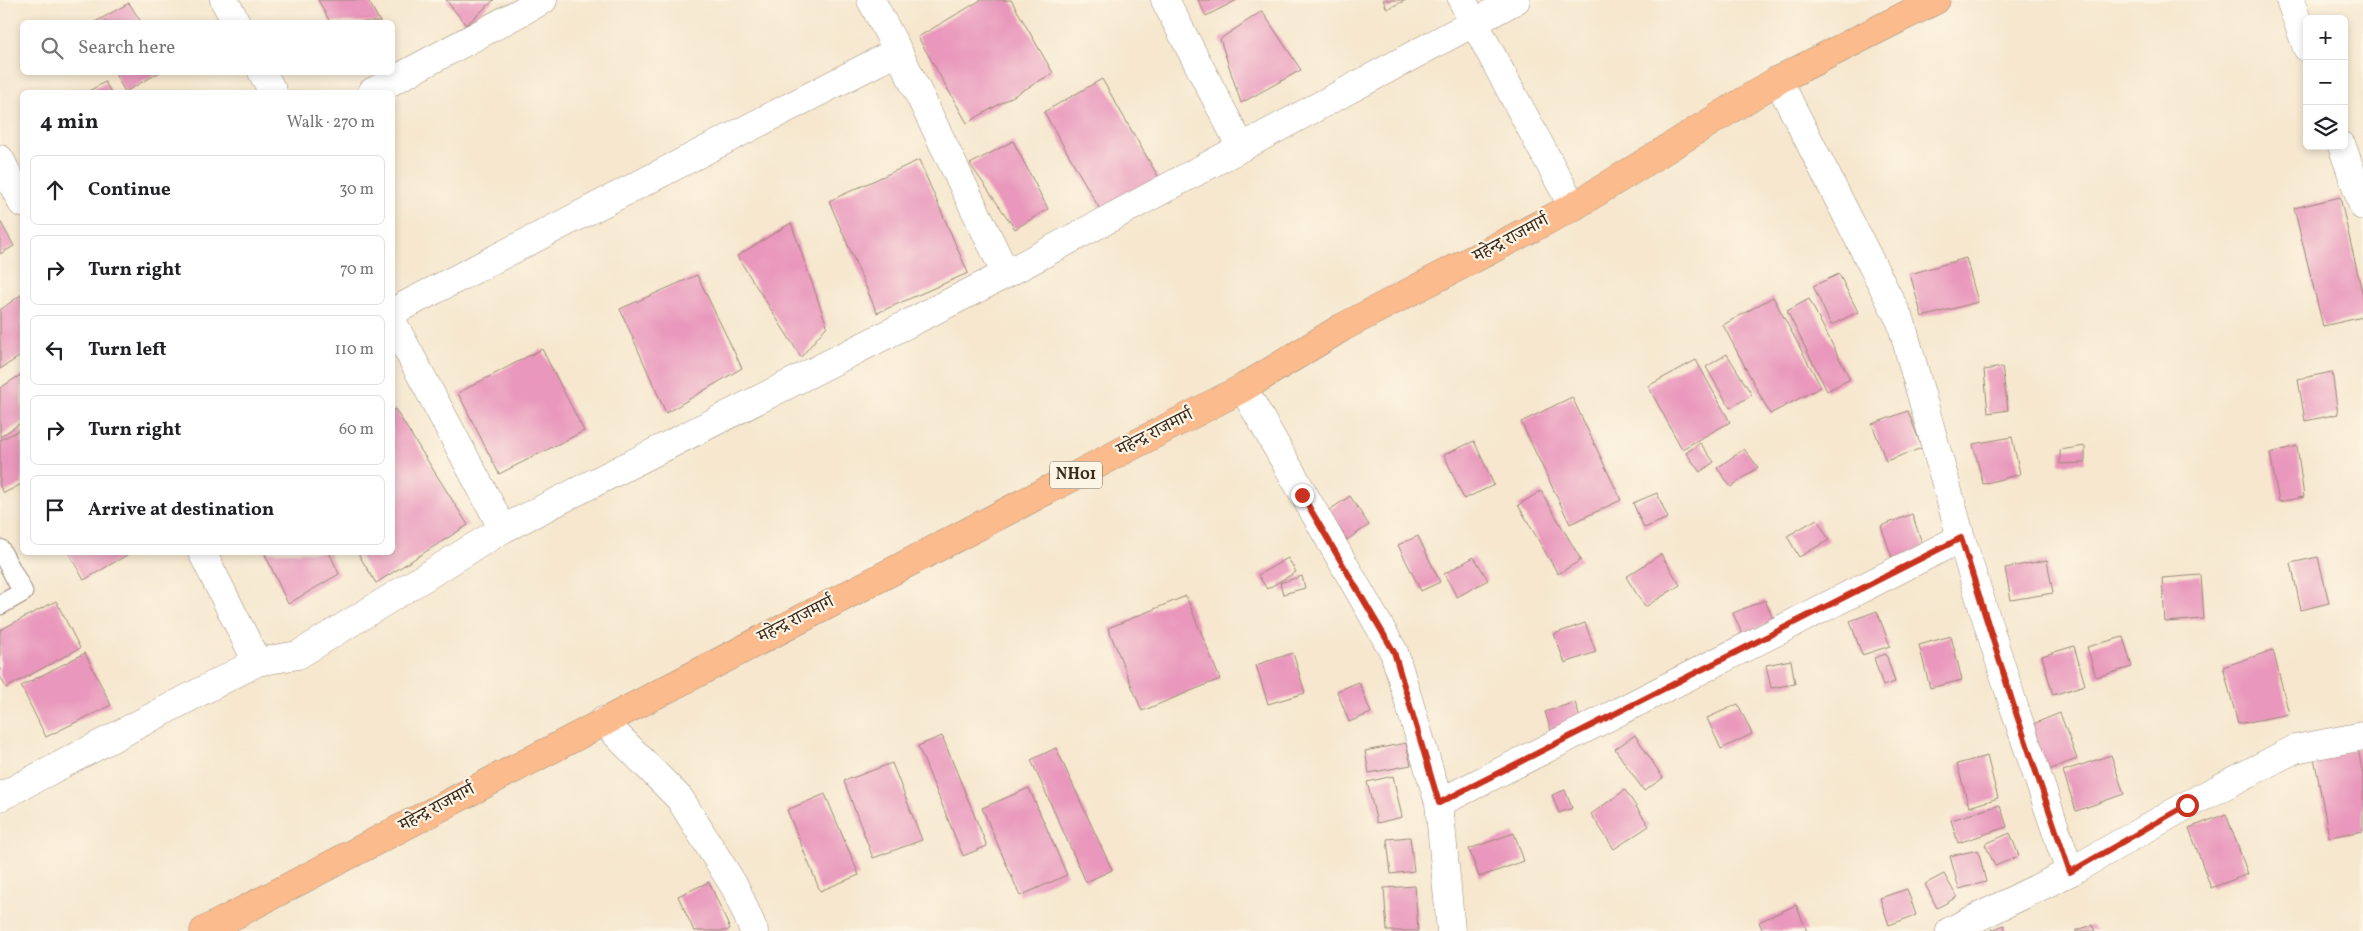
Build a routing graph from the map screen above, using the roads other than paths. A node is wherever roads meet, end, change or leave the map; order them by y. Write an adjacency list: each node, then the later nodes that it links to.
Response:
1 (224, 0): 9 (street)
2 (543, 0): 15 (street)
3 (871, 0): 11 (street)
4 (1166, 0): 16 (street)
5 (1516, 0): 8 (street)
6 (1936, 0): 13 (highway, महेन्द्र राजमार्ग / NH01)
7 (2290, 0): 10 (street)
8 (1468, 11): 16 (street); 21 (street)
9 (235, 20)
10 (2303, 37)
11 (898, 51): 22 (street); 23 (street)
12 (264, 75): 14 (street)
13 (1778, 80): 21 (highway, महेन्द्र राजमार्ग / NH01); 27 (street)
14 (272, 90)
15 (376, 90)
16 (1241, 147): 22 (street)
17 (2343, 150): 20 (street)
18 (0, 159): 19 (street)
19 (12, 194)
20 (2363, 206)
21 (1572, 207): 25 (highway, महेन्द्र राजमार्ग / NH01)
22 (1006, 274): 26 (street)
23 (395, 310)
24 (395, 328): 26 (street)
25 (1243, 388): 32 (highway, महेन्द्र राजमार्ग / NH01); 35 (street)
26 (503, 529): 31 (street)
27 (1961, 538): 35 (street); 36 (street)
28 (0, 549): 30 (lane)
29 (204, 555): 31 (street)
30 (0, 605)
31 (258, 662): 34 (street)
32 (603, 721): 37 (highway, महेन्द्र राजमार्ग / NH01); 38 (street)
33 (2363, 736): 36 (street)
34 (0, 797)
35 (1439, 803): 39 (street)
36 (2070, 872): 40 (street)
37 (204, 931)
38 (754, 931)
39 (1451, 931)
40 (1950, 931)

